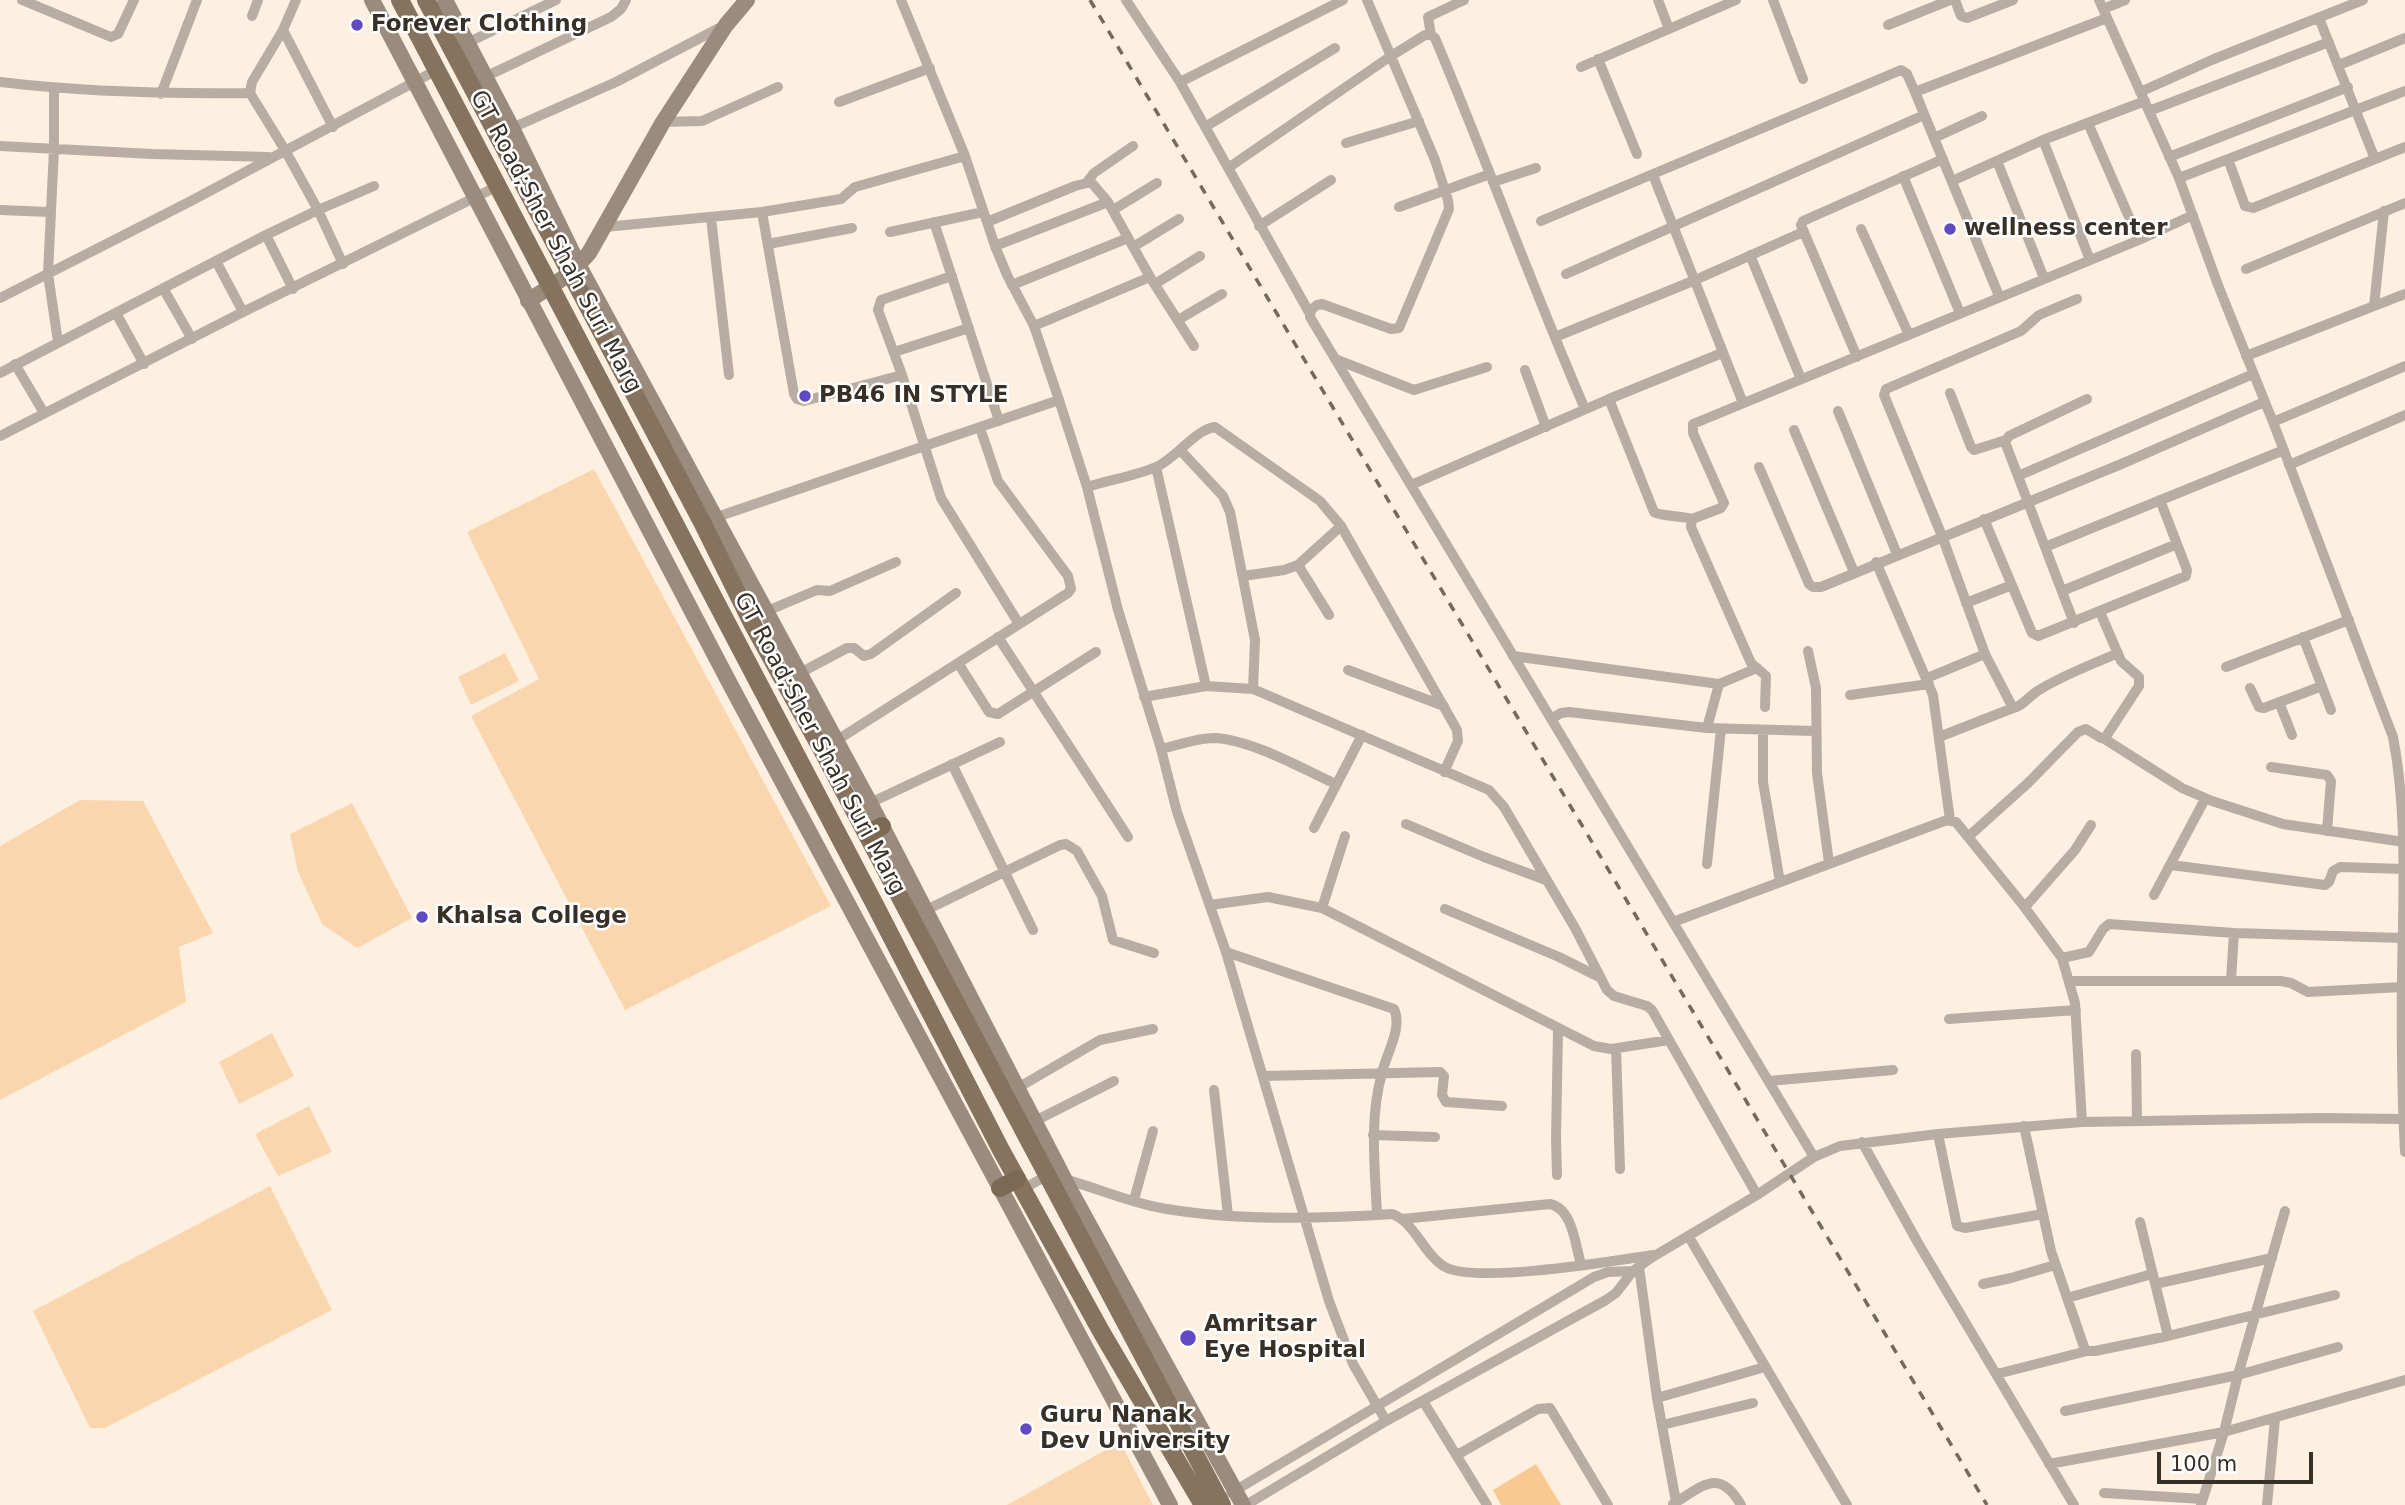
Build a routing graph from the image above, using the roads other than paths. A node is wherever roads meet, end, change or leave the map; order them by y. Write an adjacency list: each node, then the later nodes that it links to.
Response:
1 (22, 0): 2 (street)
2 (134, 0)
3 (197, 0): 54 (street)
4 (258, 0): 26 (street)
5 (296, 0): 31 (street)
6 (372, 0): 47 (main road)
7 (400, 0): 42 (main road, GT Road;Sher Shah Suri Marg)
8 (426, 0): 128 (main road, GT Road;Sher Shah Suri Marg)
9 (446, 0): 34 (main road)
10 (556, 0): 34 (street)
11 (626, 0): 43 (street)
12 (747, 0): 28 (main road)
13 (901, 0): 41 (street)
14 (1126, 0): 46 (street)
15 (1343, 0): 46 (street)
16 (1367, 0): 37 (street)
17 (1464, 0): 32 (street)
18 (1658, 0): 30 (street)
19 (1736, 0): 30 (street)
20 (1773, 0): 44 (street)
21 (1953, 0): 22 (street); 29 (street)
22 (2013, 0)
23 (2125, 0): 25 (street)
24 (2363, 0): 27 (street)
25 (2103, 9): 52 (street); 55 (street)
26 (252, 16)
27 (2319, 18): 35 (street); 55 (street)
28 (726, 25): 61 (main road); 65 (street)
29 (1888, 25)
30 (1669, 29): 38 (street)
31 (283, 30): 53 (street); 63 (street)
32 (1431, 35): 37 (street); 86 (street)
33 (2405, 38): 39 (street)
34 (467, 43): 43 (main road)
35 (2329, 43): 39 (street); 55 (street)
36 (1335, 48): 64 (street)
37 (1391, 56): 60 (street); 82 (street)
38 (1598, 59): 40 (street); 74 (street)
39 (2339, 65): 48 (street)
40 (1581, 67)
41 (930, 68): 56 (street); 75 (street)
42 (437, 71): 47 (street); 93 (main road, GT Road;Sher Shah Suri Marg)
43 (485, 77): 65 (main road)
44 (1803, 79)
45 (0, 82): 49 (street)
46 (1180, 82): 64 (street)
47 (414, 83): 63 (street); 95 (main road)
48 (2348, 87): 57 (street); 76 (street)
49 (54, 88): 54 (street); 72 (street)
50 (778, 88): 61 (street)
51 (2405, 91): 57 (street)
52 (1915, 92): 58 (street); 84 (street)
53 (250, 93): 54 (street); 73 (street)
54 (161, 94)
55 (2145, 101): 62 (street); 76 (street)
56 (839, 102)
57 (2357, 110): 79 (street); 80 (street)
58 (1924, 115): 66 (street); 113 (street)
59 (1982, 116): 66 (street)
60 (1419, 121): 68 (street); 94 (street)
61 (663, 122): 111 (main road)
62 (2088, 123): 67 (street); 118 (street)
63 (332, 127): 73 (street)
64 (1205, 127): 82 (street)
65 (512, 128): 128 (main road)
66 (1934, 138): 78 (street)
67 (2043, 140): 81 (street); 124 (street)
68 (1346, 143)
69 (0, 146): 72 (street)
70 (1133, 146): 90 (street)
71 (2405, 147): 80 (street)
72 (54, 149): 77 (street); 102 (street)
73 (285, 150): 77 (street); 100 (street)
74 (1637, 154)
75 (965, 156): 103 (street); 105 (street)
76 (2169, 156): 87 (street)
77 (271, 157): 129 (street)
78 (1943, 159): 85 (street); 89 (street)
79 (2228, 159): 80 (street); 87 (street)
80 (2375, 159)
81 (1997, 161): 89 (street); 132 (street)
82 (1228, 168): 110 (street)
83 (1536, 168): 86 (street)
84 (1653, 175): 108 (street); 113 (street)
85 (1903, 176): 116 (street); 148 (street)
86 (1492, 178): 94 (street); 154 (street)
87 (2179, 178): 104 (street)
88 (1331, 180): 110 (street)
89 (1952, 181): 141 (street)
90 (1087, 182): 97 (street); 105 (street)
91 (1157, 183): 97 (street)
92 (374, 186): 100 (street)
93 (498, 186): 95 (street); 136 (main road, GT Road;Sher Shah Suri Marg)
94 (1445, 191): 98 (street); 149 (street)
95 (474, 198): 126 (street); 144 (main road)
96 (2405, 203): 101 (street)
97 (1110, 206): 119 (street); 121 (street)
98 (1399, 207)
99 (0, 209): 102 (street)
100 (318, 210): 117 (street); 126 (street)
101 (2384, 211): 127 (street); 145 (street)
102 (50, 212): 129 (street)
103 (762, 212): 106 (street); 120 (street)
104 (2193, 215): 118 (street); 160 (street)
105 (985, 217): 109 (street); 121 (street)
106 (711, 218): 111 (street); 170 (street)
107 (1180, 219): 119 (street)
108 (1541, 220)
109 (934, 222): 115 (street); 131 (street)
110 (1259, 226): 149 (street)
111 (605, 227): 128 (main road)
112 (852, 228): 120 (street)
113 (1672, 228): 130 (street); 134 (street)
114 (1861, 229): 153 (street)
115 (890, 232)
116 (1803, 232): 122 (street); 161 (street)
117 (266, 235): 125 (street); 138 (street)
118 (2139, 240): 124 (street)
119 (1131, 242): 133 (street); 135 (street)
120 (768, 244): 171 (street)
121 (995, 246): 135 (street)
122 (1750, 255): 134 (street); 172 (street)
123 (1200, 256): 133 (street)
124 (2090, 260): 132 (street)
125 (216, 261): 137 (street); 146 (street)
126 (343, 264): 138 (street)
127 (2246, 268)
128 (575, 270): 136 (main road); 201 (main road, GT Road;Sher Shah Suri Marg)
129 (48, 274): 142 (street); 156 (street)
130 (1566, 274)
131 (952, 276): 152 (street); 158 (street)
132 (2044, 278): 141 (street)
133 (1152, 280): 150 (street); 151 (street)
134 (1693, 281): 154 (street); 159 (street)
135 (1012, 285): 151 (street)
136 (552, 286): 144 (main road); 338 (main road, GT Road;Sher Shah Suri Marg)
137 (163, 288): 147 (street); 155 (street)
138 (293, 289): 146 (street)
139 (1222, 293): 150 (street)
140 (2405, 294): 145 (street)
141 (1999, 296): 148 (street)
142 (0, 298)
143 (2077, 299): 205 (street)
144 (528, 301): 339 (main road)
145 (2374, 306): 160 (street)
146 (243, 312): 155 (street)
147 (116, 313): 156 (street); 164 (street)
148 (1960, 313): 153 (street)
149 (1310, 314): 162 (street)
150 (1178, 320): 157 (street)
151 (1034, 326): 176 (street)
152 (969, 328): 158 (street); 183 (street)
153 (1909, 335): 161 (street)
154 (1555, 337): 179 (street)
155 (192, 339): 164 (street)
156 (58, 342): 163 (street)
157 (1194, 346)
158 (894, 352): 171 (street)
159 (1722, 354): 174 (street); 178 (street)
160 (2246, 356): 169 (street)
161 (1857, 357): 172 (street)
162 (1335, 359): 166 (street); 197 (street)
163 (15, 364): 168 (street); 181 (street)
164 (144, 364): 181 (street)
165 (2405, 366): 184 (street)
166 (1487, 367)
167 (1525, 370): 185 (street)
168 (0, 373)
169 (2253, 374): 177 (street); 196 (street)
170 (729, 375)
171 (902, 375): 190 (street)
172 (1801, 379): 178 (street)
173 (1950, 393): 189 (street)
174 (1609, 398): 179 (street); 202 (street)
175 (2087, 398): 189 (street)
176 (1059, 400): 183 (street); 198 (street)
177 (2264, 402): 184 (street); 200 (street)
178 (1743, 403): 202 (street)
179 (1585, 409): 185 (street)
180 (1838, 411): 208 (street)
181 (44, 413): 188 (street)
182 (2405, 415): 193 (street)
183 (999, 421): 186 (street)
184 (2273, 422): 191 (street)
185 (1546, 427): 197 (street)
186 (980, 428): 190 (street); 223 (street)
187 (1794, 429): 212 (street)
188 (0, 436)
189 (2006, 440): 196 (street)
190 (925, 446): 201 (street); 223 (street)
191 (2284, 450): 193 (street); 199 (street)
192 (1181, 451): 194 (street); 204 (street); 213 (street)
193 (2289, 465): 221 (street)
194 (1156, 467): 198 (street); 239 (street)
195 (1759, 467): 212 (street)
196 (2018, 475): 200 (street)
197 (1410, 485): 230 (street)
198 (1087, 486): 244 (street)
199 (2160, 500): 206 (street); 207 (street)
200 (2028, 501): 203 (street); 207 (street)
201 (709, 519): 218 (main road); 262 (main road, GT Road;Sher Shah Suri Marg)
202 (1692, 519): 233 (street)
203 (1984, 519): 205 (street); 214 (street)
204 (1341, 526): 211 (street); 246 (street)
205 (1942, 536): 208 (street); 217 (street)
206 (2177, 544): 215 (street); 219 (street)
207 (2045, 547): 215 (street)
208 (1897, 554): 210 (street)
209 (896, 562): 218 (street)
210 (1876, 562): 212 (street); 236 (street)
211 (1298, 565): 213 (street); 220 (street)
212 (1854, 572)
213 (1243, 576): 241 (street)
214 (2012, 585): 217 (street); 222 (street)
215 (2062, 591): 222 (street)
216 (956, 593): 235 (street)
217 (1966, 603): 228 (street)
218 (767, 611): 235 (main road)
219 (2100, 612): 222 (street); 229 (street)
220 (1329, 615)
221 (2349, 620): 225 (street); 259 (street)
222 (2074, 623)
223 (1019, 624): 224 (street)
224 (998, 637): 231 (street); 242 (street)
225 (2303, 637): 232 (street); 238 (street)
226 (1808, 651): 254 (street)
227 (1096, 652): 242 (street)
228 (1985, 653): 236 (street); 248 (street)
229 (2118, 653): 248 (street); 260 (street)
230 (1513, 656): 237 (street); 250 (street)
231 (958, 663): 242 (street); 262 (street)
232 (2226, 667)
233 (1757, 668): 237 (street); 247 (street)
234 (1348, 670): 246 (street)
235 (800, 673): 262 (main road)
236 (1928, 681): 243 (street); 258 (street)
237 (1718, 684): 251 (street)
238 (2322, 686): 245 (street); 249 (street)
239 (1206, 687): 241 (street); 244 (street)
240 (2250, 688): 245 (street)
241 (1253, 689): 256 (street)
242 (1035, 692): 279 (street)
243 (1850, 695)
244 (1144, 697): 263 (street)
245 (2279, 702): 257 (street)
246 (1444, 706): 268 (street)
247 (1765, 706)
248 (2013, 708): 258 (street)
249 (2330, 709)
250 (1551, 719): 251 (street); 296 (street)
251 (1707, 728): 252 (street)
252 (1721, 729): 253 (street); 284 (street)
253 (1763, 730): 254 (street); 289 (street)
254 (1815, 731): 283 (street)
255 (2405, 732): 259 (street)
256 (1362, 735): 268 (street); 269 (street)
257 (2292, 735)
258 (1940, 737): 272 (street)
259 (2393, 737): 267 (street)
260 (2103, 738): 270 (street); 280 (street)
261 (1000, 742): 265 (street)
262 (829, 745): 271 (main road); 276 (main road, GT Road;Sher Shah Suri Marg)
263 (1161, 749): 269 (street); 291 (street)
264 (2405, 756): 267 (street)
265 (952, 764): 271 (street); 287 (street)
266 (2271, 767): 277 (street)
267 (2401, 769): 281 (street)
268 (1444, 772): 288 (street)
269 (1336, 784): 275 (street)
270 (2206, 799): 277 (street); 285 (street)
271 (870, 803): 276 (main road)
272 (1950, 820): 280 (street); 283 (street)
273 (1406, 824): 288 (street)
274 (2091, 825): 292 (street)
275 (1314, 828)
276 (875, 830): 295 (main road, GT Road;Sher Shah Suri Marg)
277 (2327, 831): 281 (street)
278 (1345, 836): 293 (street)
279 (1128, 837)
280 (1968, 837): 292 (street)
281 (2404, 842): 282 (street)
282 (2404, 856): 286 (street)
283 (1829, 863): 289 (street)
284 (1707, 864)
285 (2171, 865): 286 (street); 290 (street)
286 (2404, 869): 299 (street)
287 (1005, 873): 295 (street); 297 (street); 301 (street)
288 (1546, 880): 303 (street)
289 (1780, 882): 296 (street)
290 (2154, 895)
291 (1210, 905): 293 (street); 300 (street)
292 (2025, 907): 302 (street)
293 (1322, 908): 310 (street)
294 (1445, 909): 303 (street)
295 (919, 913): 321 (main road, GT Road;Sher Shah Suri Marg)
296 (1673, 922): 319 (street)
297 (1033, 930)
298 (2234, 933): 299 (street); 302 (street); 304 (street)
299 (2403, 938): 306 (street)
300 (1226, 952): 316 (street); 317 (street)
301 (1154, 953)
302 (2062, 958): 305 (street)
303 (1601, 978): 312 (street)
304 (2231, 980): 305 (street); 306 (street)
305 (2071, 981): 307 (street)
306 (2402, 987): 311 (street)
307 (2076, 1010): 308 (street); 325 (street)
308 (1949, 1019)
309 (1153, 1029): 321 (street)
310 (1558, 1030): 313 (street); 336 (street)
311 (2403, 1032): 327 (street)
312 (1669, 1040): 313 (street); 340 (street)
313 (1616, 1048): 335 (street)
314 (2136, 1054): 324 (street)
315 (1893, 1070): 319 (street)
316 (1381, 1074): 317 (street); 322 (street); 330 (street)
317 (1264, 1076): 346 (street)
318 (1114, 1081): 323 (street)
319 (1769, 1081): 334 (street)
320 (1214, 1090): 344 (street)
321 (1012, 1091): 323 (main road); 337 (main road, GT Road;Sher Shah Suri Marg)
322 (1502, 1105)
323 (1035, 1121): 337 (main road)
324 (2137, 1121): 325 (street); 327 (street)
325 (2082, 1122): 326 (street)
326 (2024, 1126): 329 (street); 343 (street)
327 (2404, 1126): 333 (street)
328 (1153, 1131): 341 (street)
329 (1938, 1134): 332 (street); 343 (street)
330 (1373, 1135): 331 (street); 345 (street)
331 (1435, 1137)
332 (1862, 1142): 334 (street); 364 (street)
333 (2405, 1152)
334 (1814, 1157): 340 (street)
335 (1620, 1169)
336 (1557, 1175)
337 (1056, 1177): 338 (street); 341 (street); 379 (main road, GT Road;Sher Shah Suri Marg)
338 (1020, 1184): 339 (highway); 379 (main road, GT Road;Sher Shah Suri Marg)
339 (1000, 1188): 382 (main road)
340 (1757, 1195): 349 (street)
341 (1134, 1200): 344 (street)
342 (2285, 1211): 351 (street)
343 (2043, 1214): 353 (street)
344 (1228, 1215): 346 (street)
345 (1377, 1215): 346 (street); 347 (street)
346 (1304, 1216): 370 (street)
347 (1402, 1219): 352 (street); 352 (street)
348 (2140, 1222): 355 (street)
349 (1689, 1237): 350 (street); 363 (street)
350 (1656, 1255): 352 (street); 354 (street)
351 (2272, 1258): 355 (street); 359 (street)
352 (1581, 1264)
353 (2055, 1265): 356 (street); 358 (street)
354 (1636, 1269): 367 (street); 368 (street); 370 (street)
355 (2154, 1279): 358 (street); 360 (street)
356 (1983, 1284)
357 (2335, 1295): 359 (street)
358 (2067, 1298): 362 (street)
359 (2255, 1316): 360 (street); 365 (street)
360 (2168, 1336): 362 (street)
361 (2338, 1347): 365 (street)
362 (2087, 1351): 364 (street)
363 (1765, 1367): 367 (street); 386 (street)
364 (1997, 1374): 377 (street)
365 (2238, 1375): 371 (street); 375 (street)
366 (2405, 1380): 372 (street)
367 (1657, 1398): 374 (street)
368 (1423, 1401): 373 (street); 376 (street)
369 (1753, 1403): 374 (street)
370 (1377, 1407): 373 (street); 379 (street)
371 (2065, 1411)
372 (2275, 1419): 375 (street); 388 (street)
373 (1386, 1421): 379 (street)
374 (1662, 1425): 381 (street)
375 (2224, 1432): 377 (street); 380 (street)
376 (1457, 1455): 383 (street); 384 (street)
377 (2049, 1464): 387 (street)
378 (2104, 1493): 380 (street)
379 (1225, 1502)
380 (2202, 1502)
381 (1674, 1503): 385 (street)
382 (1170, 1505)
383 (1487, 1505)
384 (1608, 1505)
385 (1741, 1505)
386 (1847, 1505)
387 (2074, 1505)
388 (2267, 1505)

